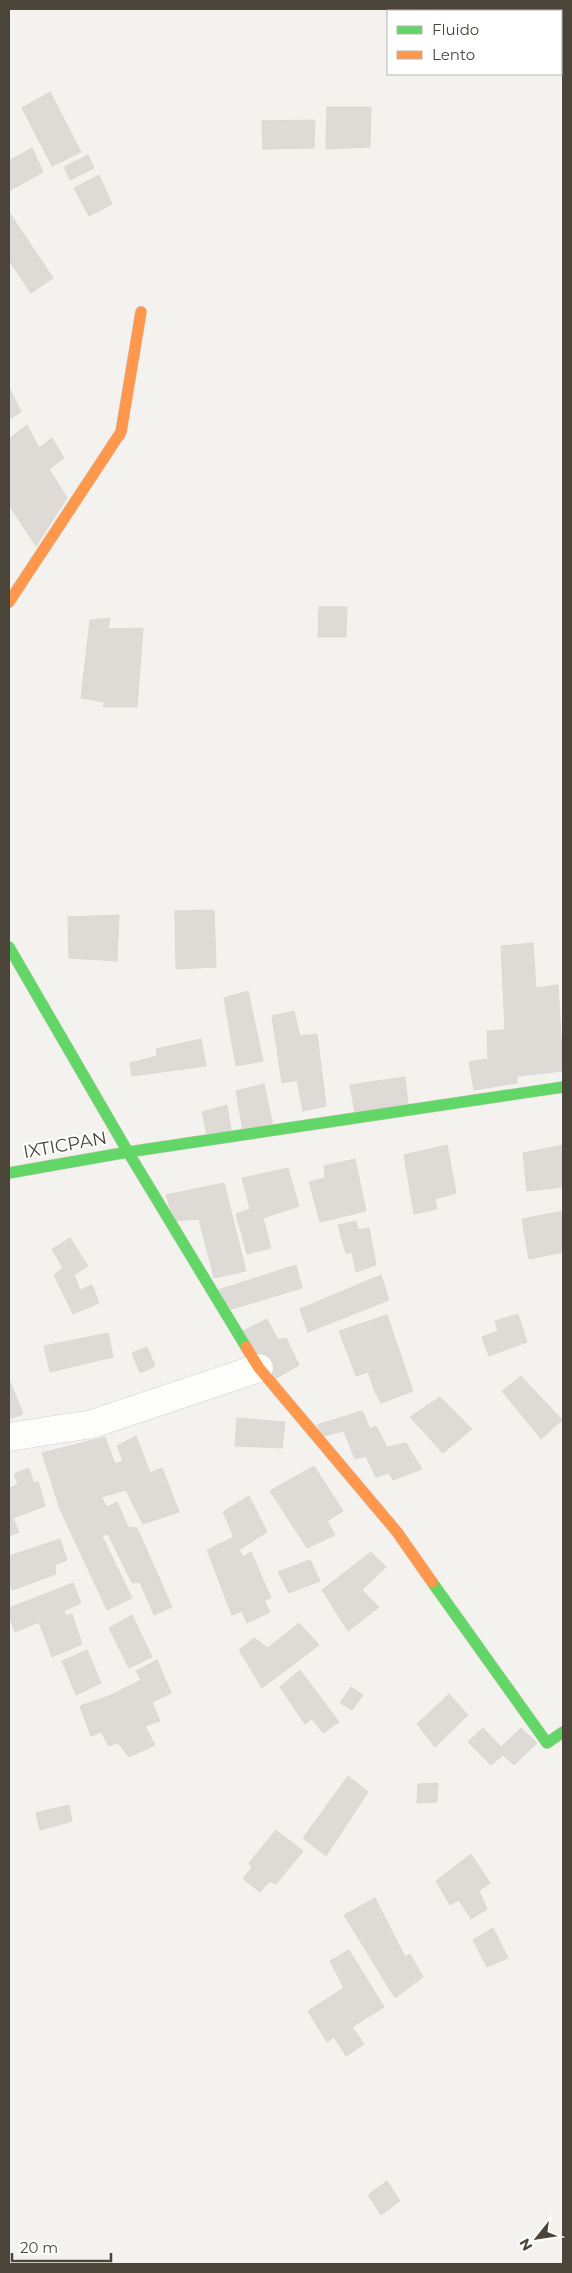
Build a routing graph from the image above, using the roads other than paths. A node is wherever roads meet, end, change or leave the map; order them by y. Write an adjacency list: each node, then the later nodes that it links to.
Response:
1 (141, 312): 2 (street)
2 (9, 602)
3 (9, 947): 5 (street)
4 (563, 1087): 5 (street, IXTICPAN)
5 (128, 1152): 6 (street, IXTICPAN); 7 (street)
6 (9, 1173)
7 (259, 1368): 8 (street); 9 (street)
8 (9, 1437)
9 (563, 1732)

